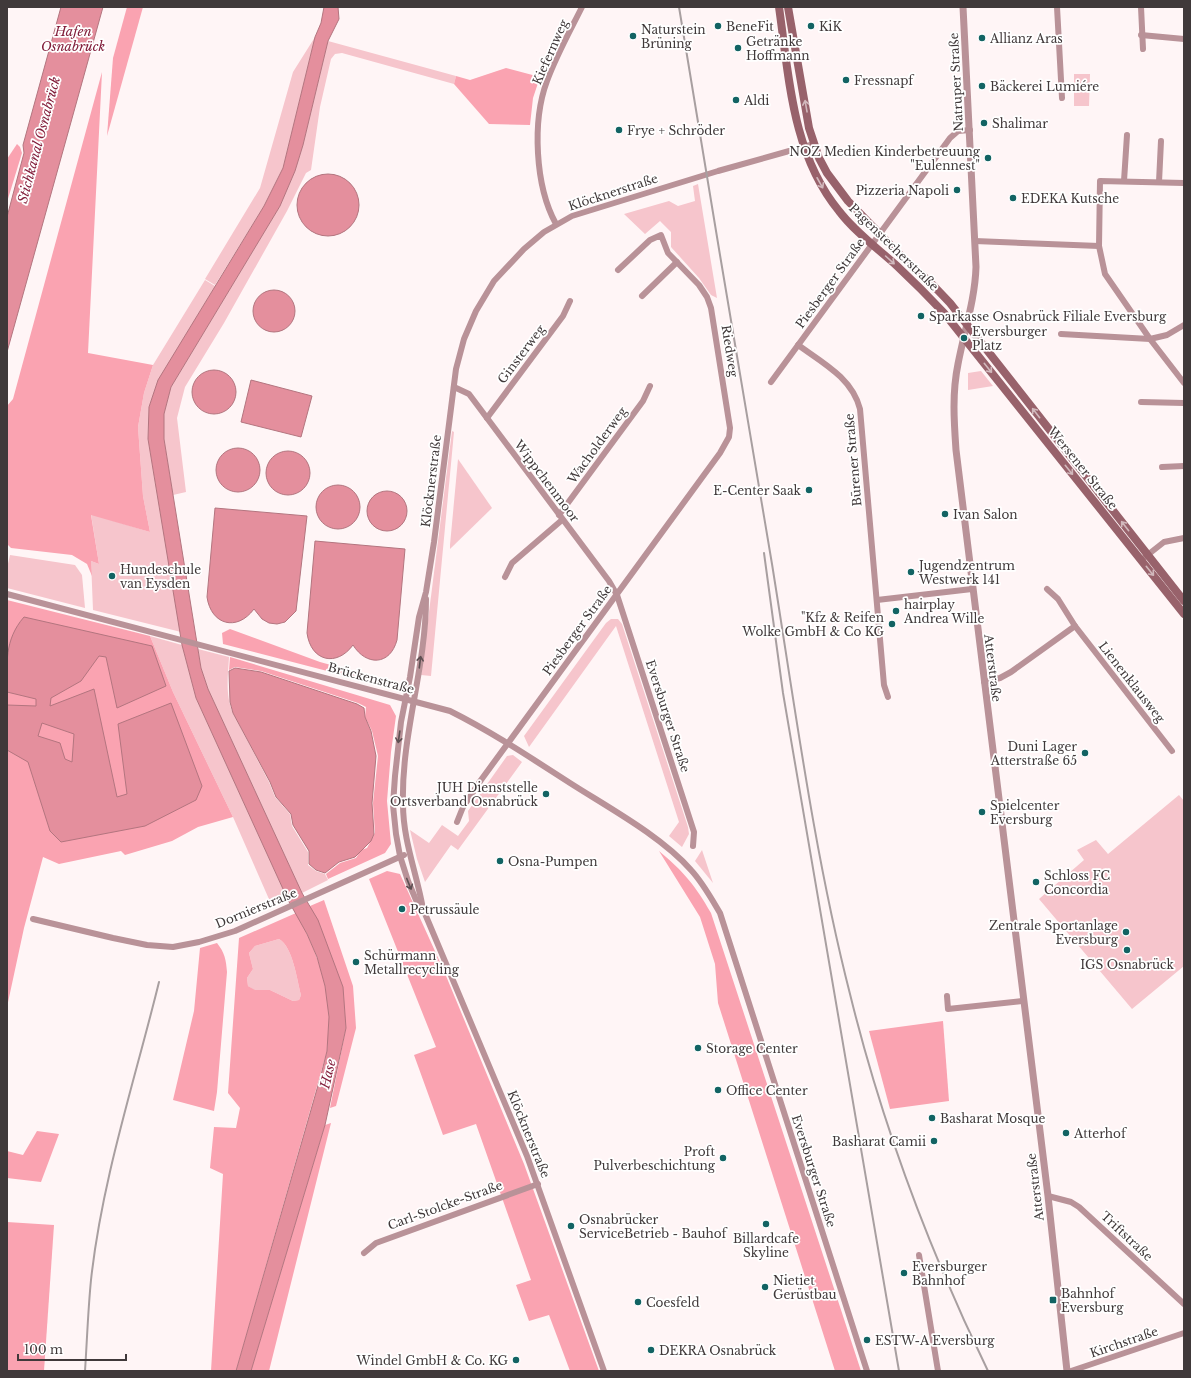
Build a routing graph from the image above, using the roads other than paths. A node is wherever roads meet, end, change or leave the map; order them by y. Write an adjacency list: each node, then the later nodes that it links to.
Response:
1 (582, 7): 19 (street, Kiefernweg)
2 (779, 7): 15 (main road, Pagenstecherstraße)
3 (788, 7): 14 (main road, Pagenstecherstraße, one-way to 3)
4 (963, 7): 11 (street, Natruper Straße)
5 (1057, 7): 10 (street)
6 (1141, 7): 7 (street)
7 (1141, 35): 8 (street); 9 (street)
8 (1184, 40)
9 (1143, 49)
10 (1062, 98)
11 (970, 130): 20 (street, Piesberger Straße); 21 (street, Natruper Straße)
12 (1127, 135): 16 (street)
13 (1161, 141): 17 (street)
14 (814, 144): 15 (street, Klöcknerstraße); 20 (main road, Pagenstecherstraße)
15 (804, 148): 19 (street, Klöcknerstraße); 22 (main road, Pagenstecherstraße, one-way to 22)
16 (1124, 181): 17 (street); 23 (street)
17 (1160, 182): 18 (street)
18 (1184, 183)
19 (556, 224): 37 (street, Klöcknerstraße)
20 (879, 234): 22 (street, Piesberger Straße); 28 (main road, Pagenstecherstraße)
21 (975, 242): 23 (street); 28 (street, Natruper Straße)
22 (872, 244): 31 (main road, Pagenstecherstraße, one-way to 31); 33 (street, Piesberger Straße)
23 (1099, 246): 32 (street)
24 (677, 262): 25 (street, Riedweg); 26 (street); 41 (street, Riedweg)
25 (618, 270)
26 (642, 296)
27 (570, 301): 40 (street, Ginsterweg)
28 (967, 323): 31 (street); 46 (main road, Wersener Straße, one-way to 28)
29 (1184, 325): 32 (street)
30 (1061, 334): 32 (street)
31 (964, 338): 46 (main road, Wersener Straße, one-way to 46); 48 (street, Atterstraße)
32 (1150, 339): 35 (street)
33 (798, 345): 34 (street, Piesberger Straße); 53 (street, Bürener Straße)
34 (771, 382)
35 (1184, 383)
36 (650, 386): 44 (street, Wacholderweg)
37 (454, 387): 40 (street, Wippchenmoor); 50 (street, Klöcknerstraße)
38 (1141, 402): 39 (street)
39 (1184, 403)
40 (487, 418): 44 (street, Wippchenmoor)
41 (720, 453): 52 (street, Piesberger Straße)
42 (1184, 466): 43 (street)
43 (1162, 467)
44 (560, 517): 47 (street, Wacholderweg); 52 (street, Wippchenmoor)
45 (1184, 538): 46 (street)
46 (1144, 558): 54 (main road, Wersener Straße); 55 (main road, Wersener Straße, one-way to 55)
47 (505, 577)
48 (972, 589): 53 (street); 57 (street, Atterstraße)
49 (1047, 589): 56 (street, Lienenklausweg)
50 (426, 592): 59 (street, Klöcknerstraße); 60 (street, Klöcknerstraße, one-way to 50)
51 (7, 594): 59 (street, Brückenstraße)
52 (617, 594): 61 (street, Piesberger Straße); 64 (street, Eversburger Straße)
53 (877, 600): 58 (street, Bürener Straße)
54 (1184, 601)
55 (1184, 614)
56 (1075, 626): 57 (street); 62 (street, Lienenklausweg)
57 (984, 682): 71 (street, Atterstraße)
58 (888, 697)
59 (406, 699): 60 (street, Brückenstraße); 66 (street, Klöcknerstraße, one-way to 66)
60 (415, 701): 61 (street, Brückenstraße); 65 (street, Klöcknerstraße)
61 (509, 743): 63 (street, Piesberger Straße); 67 (street, Brückenstraße)
62 (1172, 751)
63 (457, 822)
64 (694, 846)
65 (409, 854): 66 (street, Dornierstraße); 68 (street, Klöcknerstraße)
66 (400, 856): 68 (street, Klöcknerstraße, one-way to 68); 69 (street, Dornierstraße)
67 (691, 870): 79 (street, Eversburger Straße)
68 (423, 909): 72 (street, Klöcknerstraße)
69 (33, 919)
70 (947, 996): 71 (street)
71 (1022, 1001): 73 (street, Atterstraße)
72 (538, 1184): 74 (street, Carl-Stolcke-Straße); 78 (street, Klöcknerstraße)
73 (1048, 1196): 76 (street, Triftstraße); 81 (street, Atterstraße)
74 (364, 1252)
75 (919, 1255): 80 (street)
76 (1184, 1304)
77 (1184, 1333): 82 (street, Kirchstraße)
78 (604, 1371)
79 (867, 1371)
80 (938, 1371)
81 (1067, 1371)
82 (1071, 1371)

